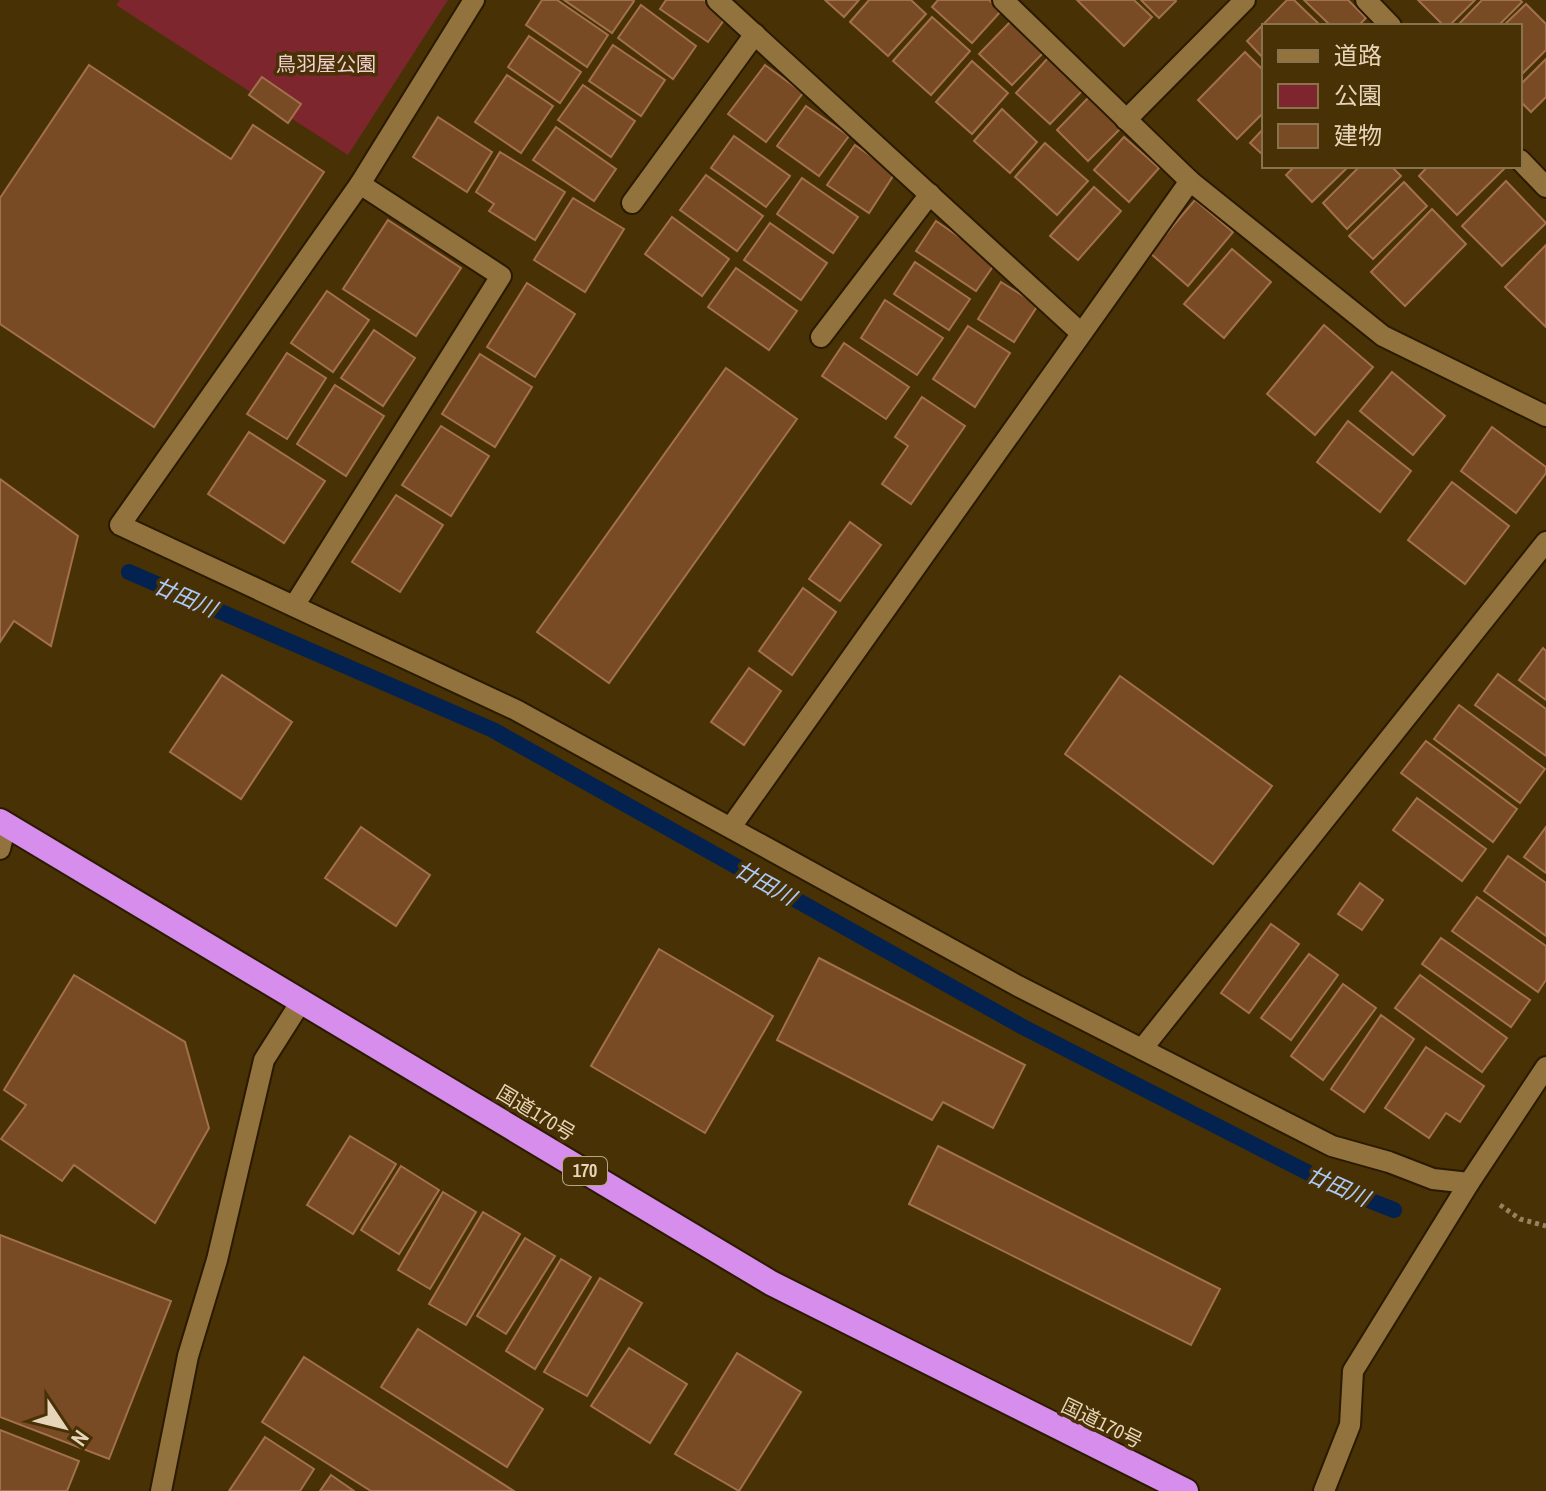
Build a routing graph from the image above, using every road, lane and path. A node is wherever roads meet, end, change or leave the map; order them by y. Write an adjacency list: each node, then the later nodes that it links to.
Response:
1 (474, 0): 11 (street)
2 (717, 0): 7 (street)
3 (1003, 0): 8 (street)
4 (1245, 0): 8 (street)
5 (1366, 0): 6 (street)
6 (1389, 24)
7 (755, 34): 13 (street); 14 (street)
8 (1126, 120): 10 (street)
9 (1522, 162): 12 (street)
10 (1190, 181): 15 (street); 17 (street)
11 (360, 184): 19 (street); 19 (street)
12 (1546, 187)
13 (930, 194): 15 (street); 16 (street)
14 (632, 203)
15 (1081, 333): 21 (street)
16 (821, 337)
17 (1546, 416)
18 (1546, 542): 24 (street)
19 (294, 606): 21 (street)
20 (3, 823): 22 (street); 23 (highway, 国道170号 / 170)
21 (731, 827): 24 (street)
22 (0, 849)
23 (302, 1000): 28 (street); 29 (highway, 国道170号 / 170)
24 (1142, 1049): 26 (street)
25 (1546, 1067): 26 (street)
26 (1469, 1183): 27 (path); 30 (street)
27 (1546, 1226)
28 (166, 1488)
29 (1186, 1491)
30 (1324, 1491)

